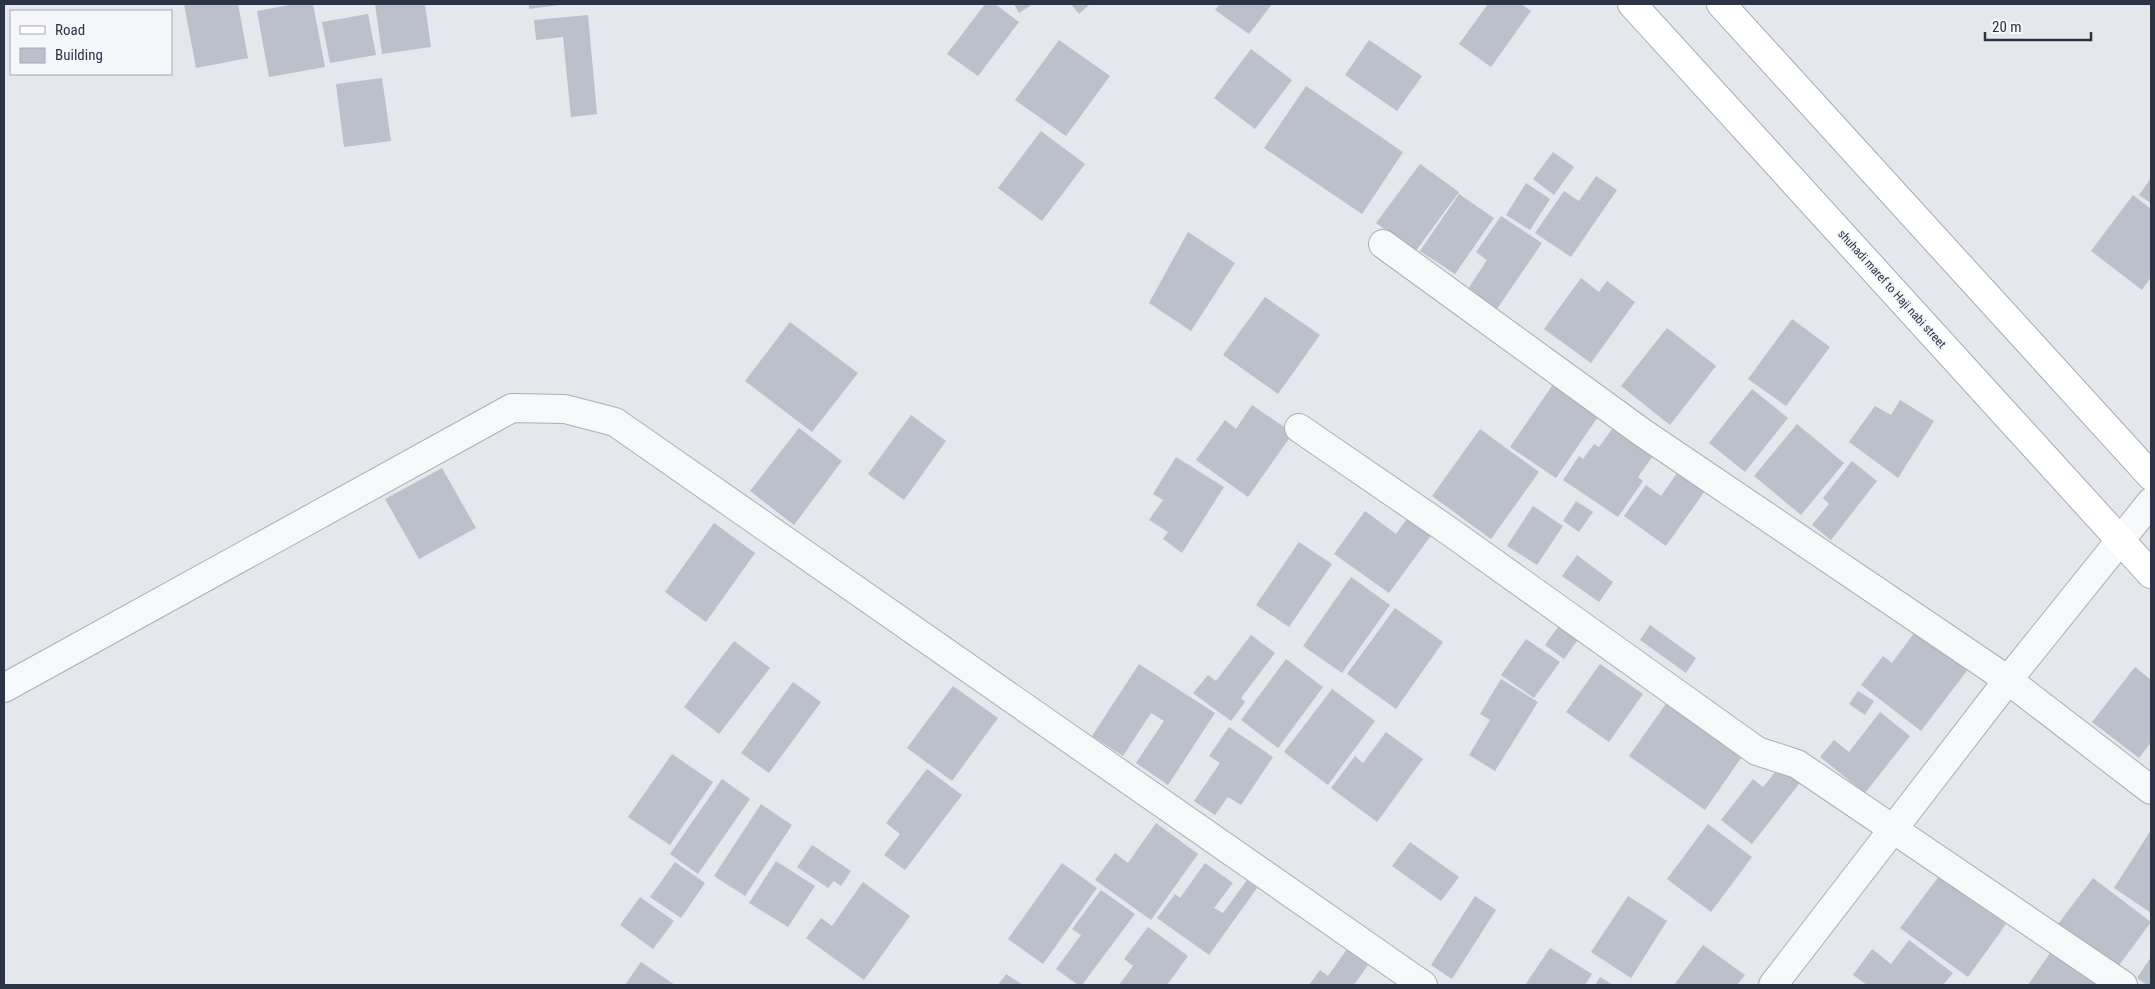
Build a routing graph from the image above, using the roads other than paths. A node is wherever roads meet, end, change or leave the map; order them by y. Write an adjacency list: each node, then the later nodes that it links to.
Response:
1 (1632, 4): 7 (main road, shuhadi maref to Haji nabi street)
2 (1721, 4): 5 (main road)
3 (1383, 244): 9 (street)
4 (1299, 428): 12 (street)
5 (2151, 476)
6 (2151, 502): 7 (street)
7 (2121, 540): 8 (main road, shuhadi maref to Haji nabi street); 9 (street)
8 (2151, 574)
9 (2008, 680): 11 (street); 12 (street)
10 (4, 688): 13 (street)
11 (2151, 790)
12 (1893, 829): 14 (street); 15 (street)
13 (1424, 985)
14 (1772, 985)
15 (2123, 985)

